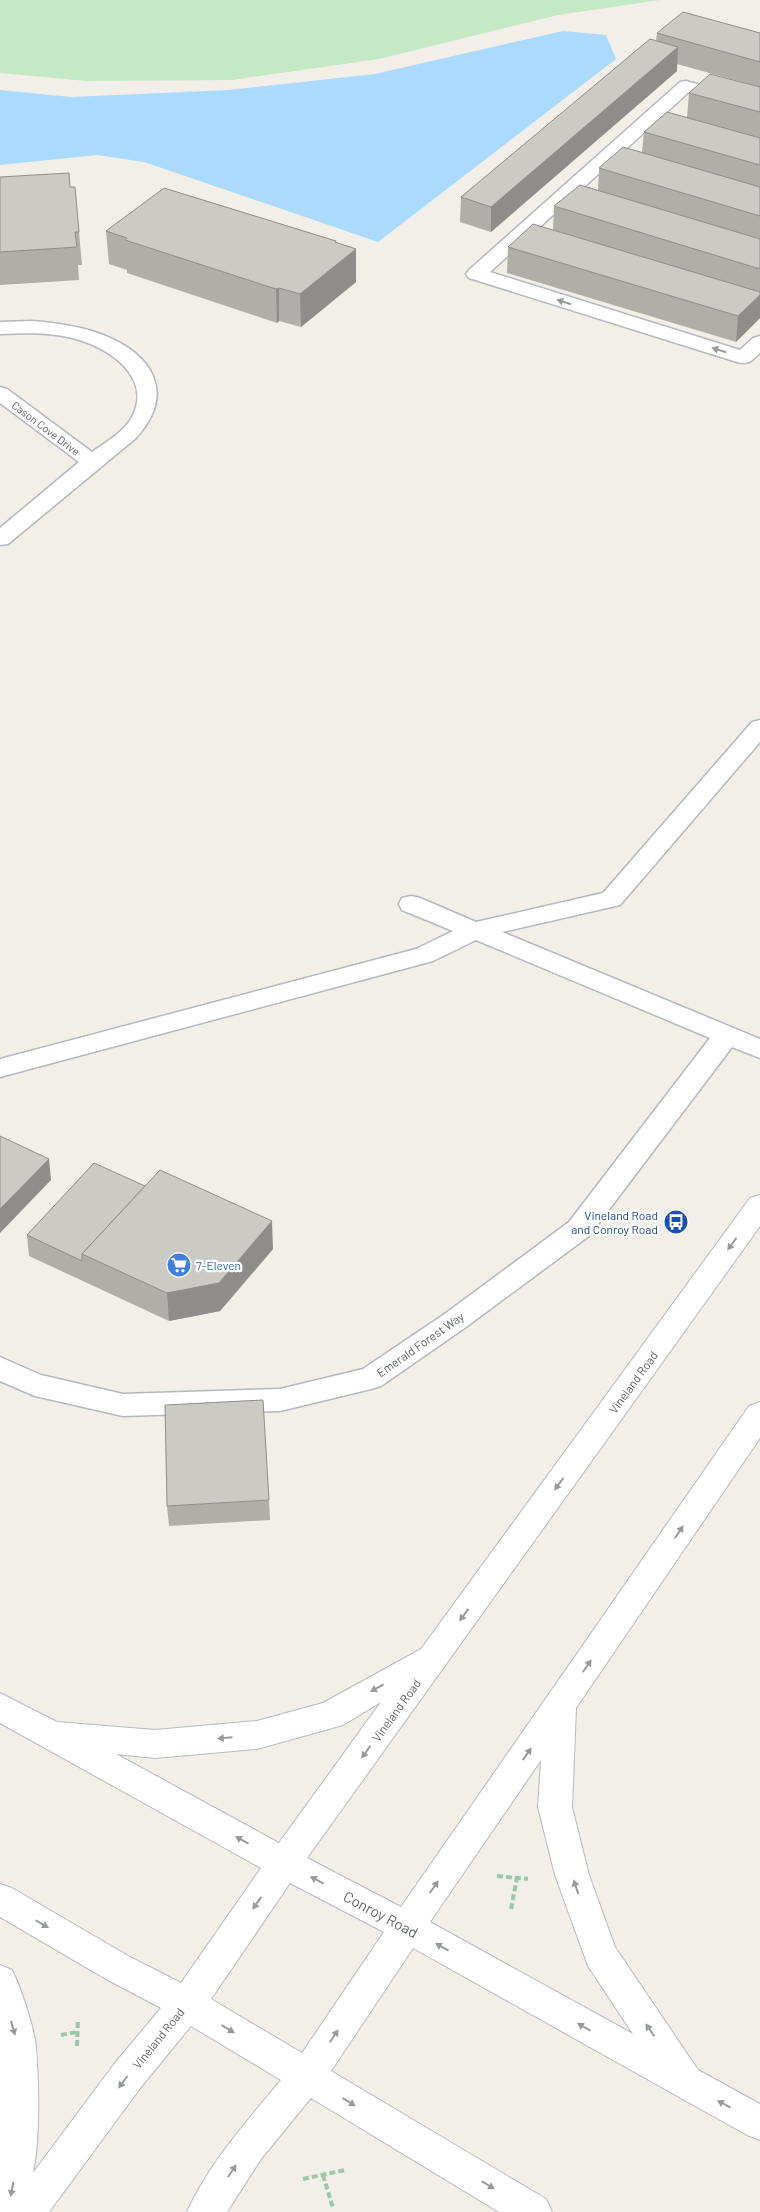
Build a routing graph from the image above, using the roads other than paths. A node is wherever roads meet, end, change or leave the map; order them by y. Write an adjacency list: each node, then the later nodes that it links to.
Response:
1 (760, 106): 2 (lane)
2 (524, 232): 3 (lane); 5 (lane, one-way to 2)
3 (543, 238)
4 (0, 328): 7 (lane, Cason Cove Drive)
5 (760, 342)
6 (0, 393): 7 (lane, Cason Cove Drive)
7 (92, 462): 8 (lane, Cason Cove Drive)
8 (0, 539)
9 (760, 727): 11 (lane)
10 (411, 904): 11 (lane)
11 (476, 930): 12 (lane); 14 (lane)
12 (727, 1035): 13 (lane); 16 (lane, Emerald Forest Way)
13 (760, 1048)
14 (0, 1068)
15 (760, 1204): 18 (main road, Vineland Road, one-way to 18)
16 (0, 1368)
17 (760, 1414): 19 (main road, one-way to 17)
18 (435, 1656): 21 (main road, one-way to 21); 22 (main road, Vineland Road, one-way to 22)
19 (560, 1706): 24 (main road, one-way to 19); 28 (main road, one-way to 19)
20 (0, 1707): 21 (main road, Conroy Road)
21 (49, 1734): 22 (main road, Conroy Road, one-way to 21)
22 (284, 1864): 24 (main road, Conroy Road, one-way to 22); 26 (main road, Vineland Road, one-way to 26)
23 (0, 1899): 26 (main road, one-way to 26)
24 (407, 1927): 27 (main road, one-way to 24); 28 (main road, Conroy Road, one-way to 24)
25 (0, 1981): 30 (main road, one-way to 30)
26 (187, 2004): 27 (main road, one-way to 27); 31 (main road, Vineland Road, one-way to 31)
27 (307, 2076): 32 (main road, one-way to 27); 33 (main road, one-way to 33)
28 (688, 2084): 29 (main road, Conroy Road, one-way to 28)
29 (760, 2124)
30 (7, 2212)
31 (27, 2212)
32 (206, 2212)
33 (533, 2212)

